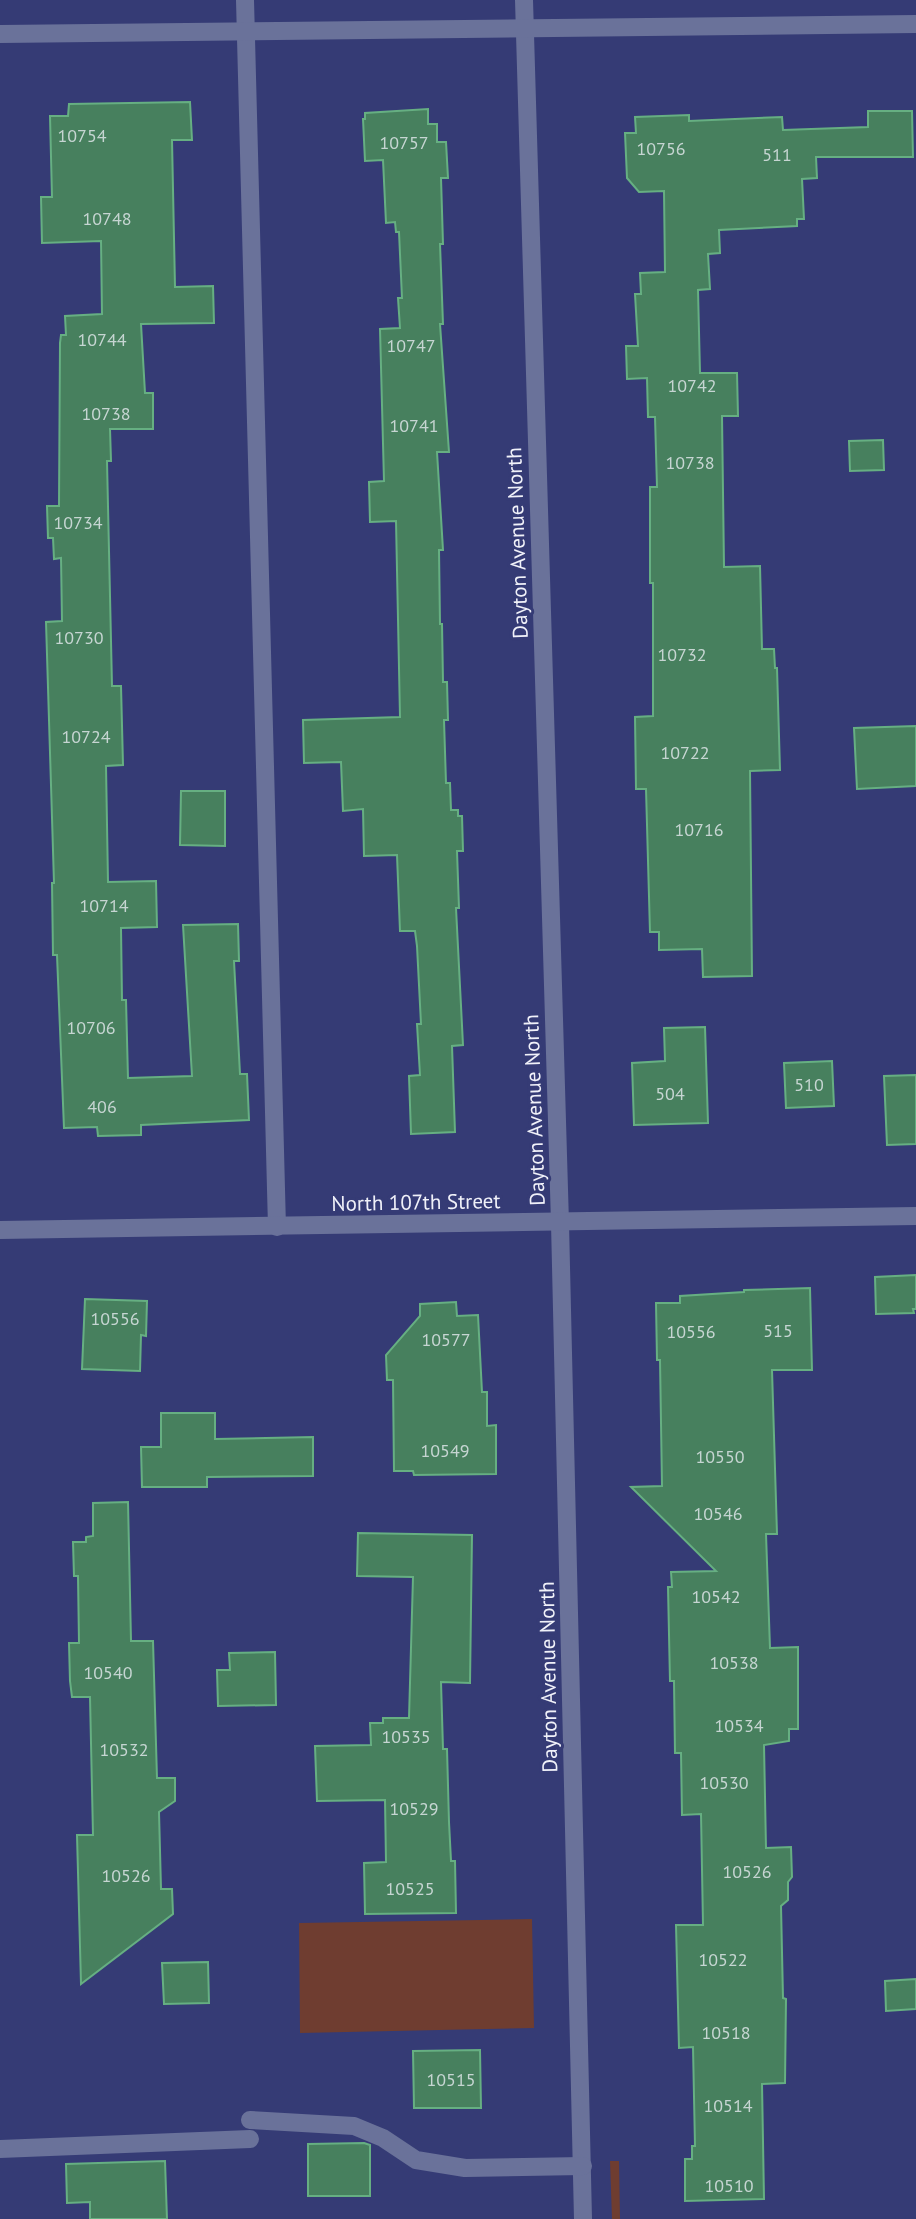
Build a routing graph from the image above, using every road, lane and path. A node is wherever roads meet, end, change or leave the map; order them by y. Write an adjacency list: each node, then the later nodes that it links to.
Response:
1 (245, 0): 5 (street)
2 (524, 0): 4 (street, Dayton Avenue North)
3 (916, 24): 4 (street)
4 (525, 28): 5 (street); 8 (street, Dayton Avenue North)
5 (246, 32): 6 (street); 9 (street)
6 (0, 34)
7 (916, 1216): 8 (street, North 107th Street)
8 (560, 1223): 9 (street, North 107th Street); 14 (street, Dayton Avenue North)
9 (277, 1227): 10 (street, North 107th Street)
10 (0, 1230)
11 (250, 2120): 14 (street)
12 (250, 2139): 13 (street)
13 (0, 2149)
14 (583, 2166): 15 (street, Dayton Avenue North)
15 (583, 2219)

